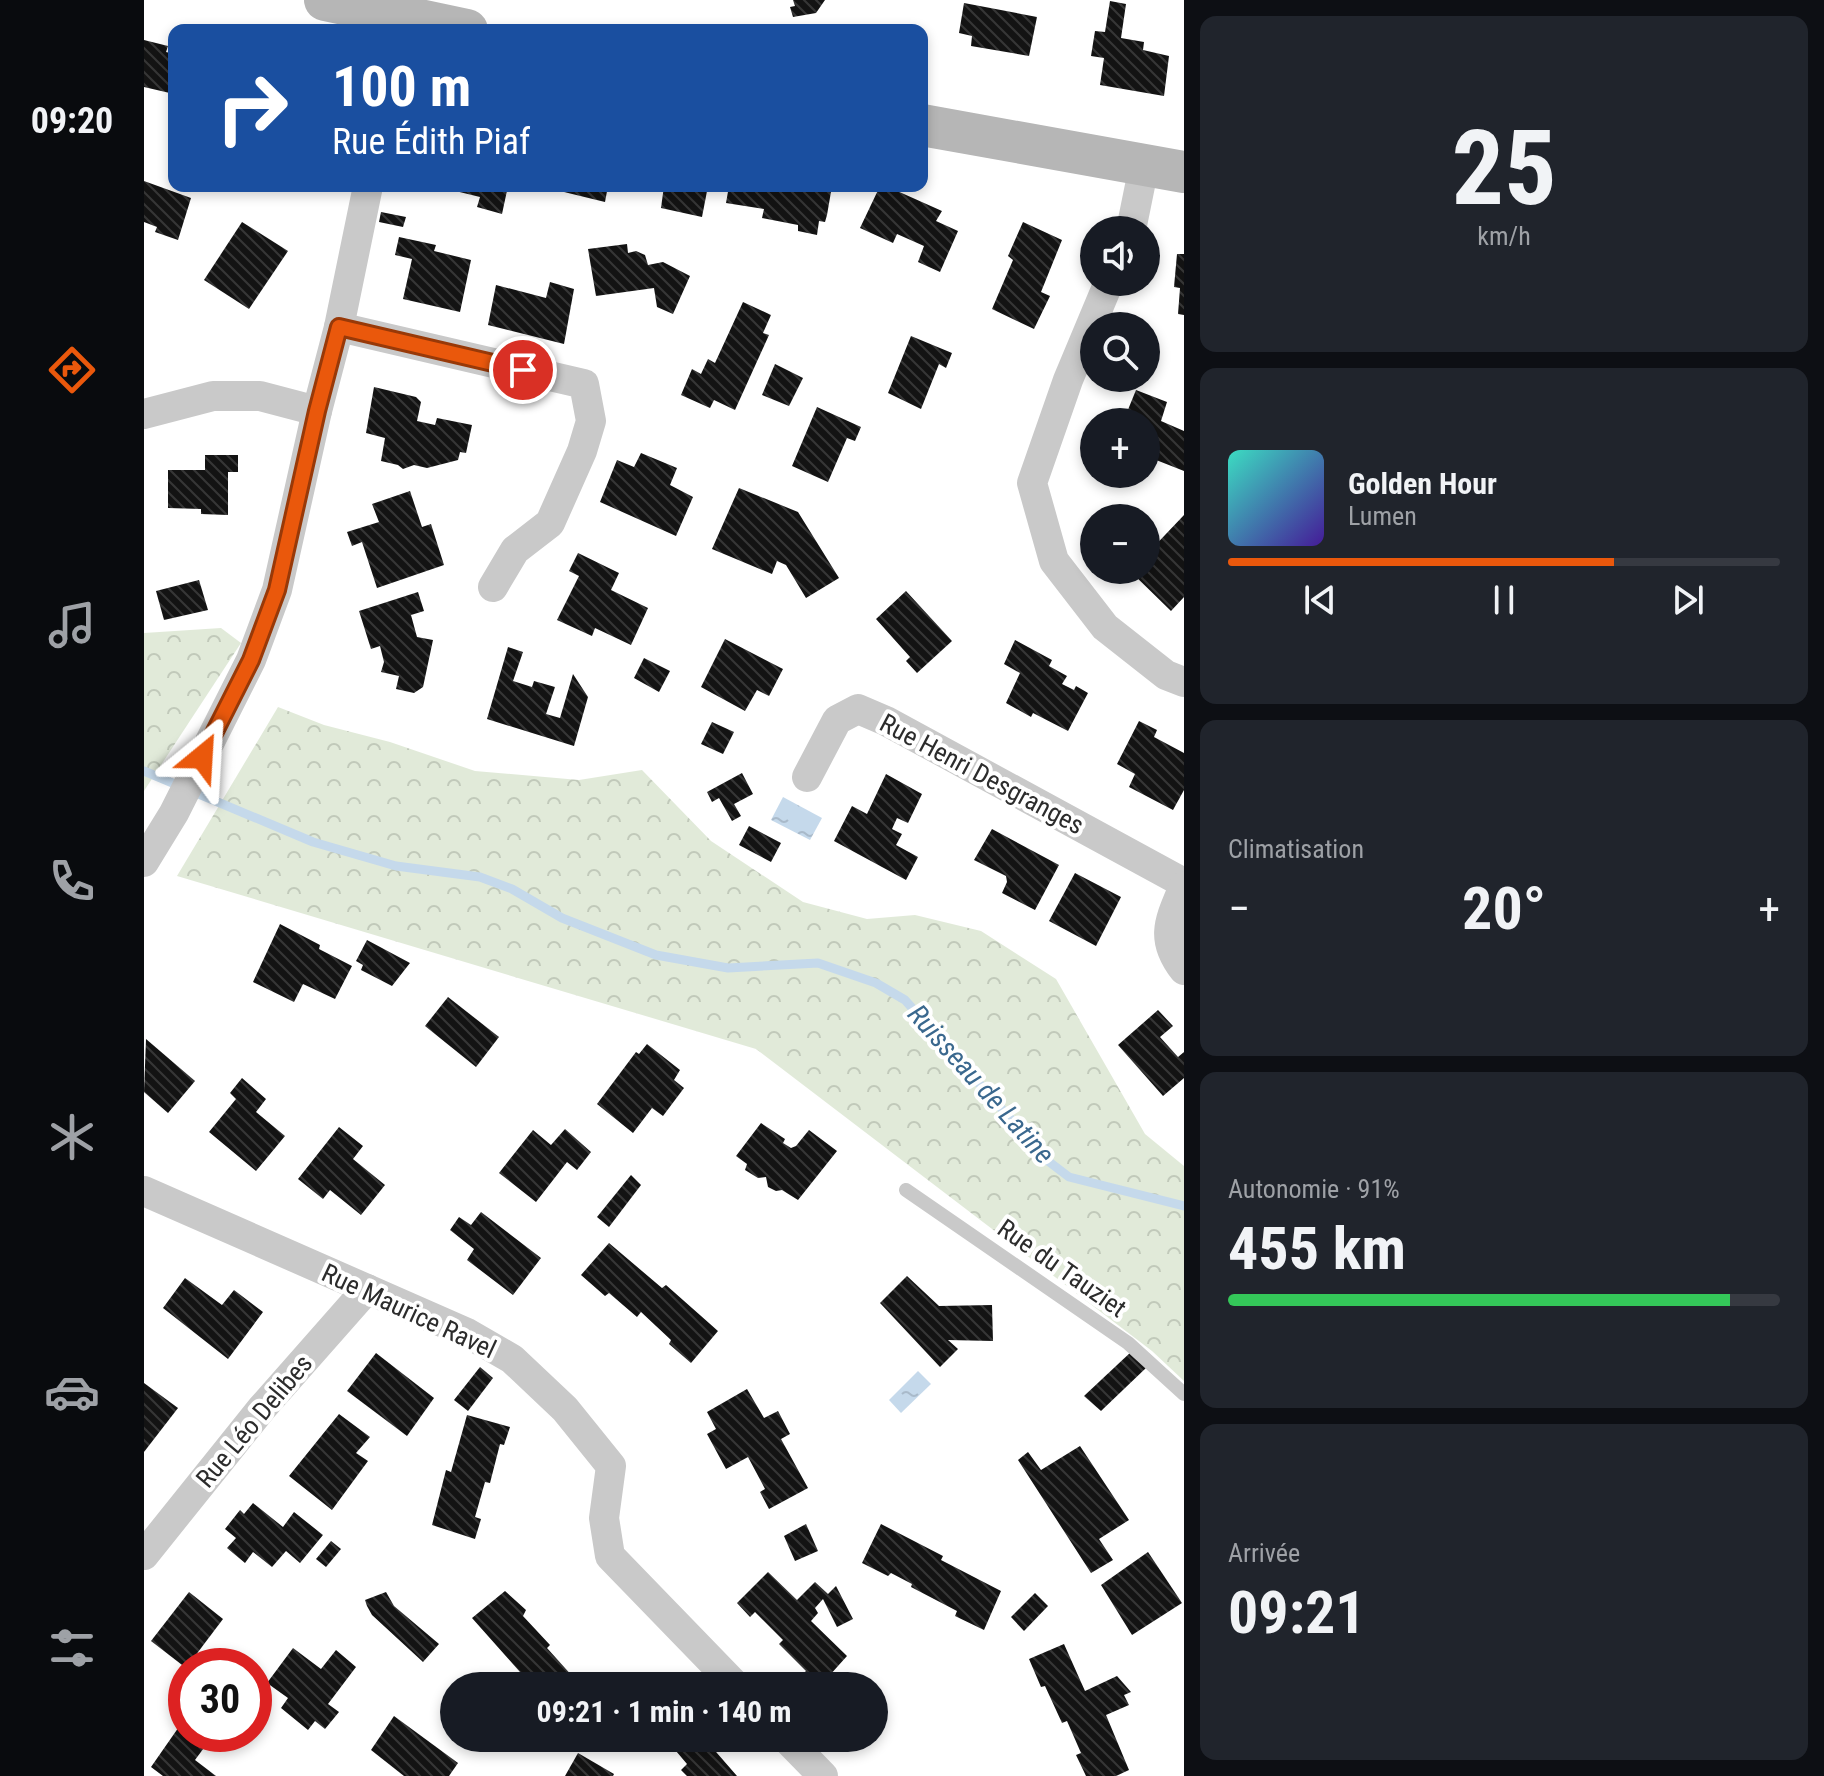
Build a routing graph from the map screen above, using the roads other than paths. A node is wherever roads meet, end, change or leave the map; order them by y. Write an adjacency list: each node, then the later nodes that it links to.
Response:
1 (325, 0): 2 (street)
2 (403, 16): 3 (street)
3 (440, 24)
4 (928, 126): 5 (street)
5 (1164, 169): 7 (street)
6 (367, 192): 9 (street)
7 (1139, 216)
8 (1103, 296): 13 (street)
9 (339, 327): 10 (street); 12 (street)
10 (317, 411): 11 (street); 15 (street)
11 (144, 414)
12 (493, 587)
13 (1184, 682)
14 (807, 777): 16 (street, Rue Henri Desgranges)
15 (144, 862)
16 (1184, 884): 17 (street, Rue Henri Desgranges)
17 (1184, 970)
18 (906, 1190): 21 (lane, Rue du Tauziet)
19 (144, 1191): 20 (street, Rue Maurice Ravel)
20 (367, 1289): 22 (street, Rue Léo Delibes); 23 (street, Rue Maurice Ravel)
21 (1184, 1394)
22 (144, 1555)
23 (722, 1672)
24 (800, 1752): 25 (street)
25 (823, 1776)

